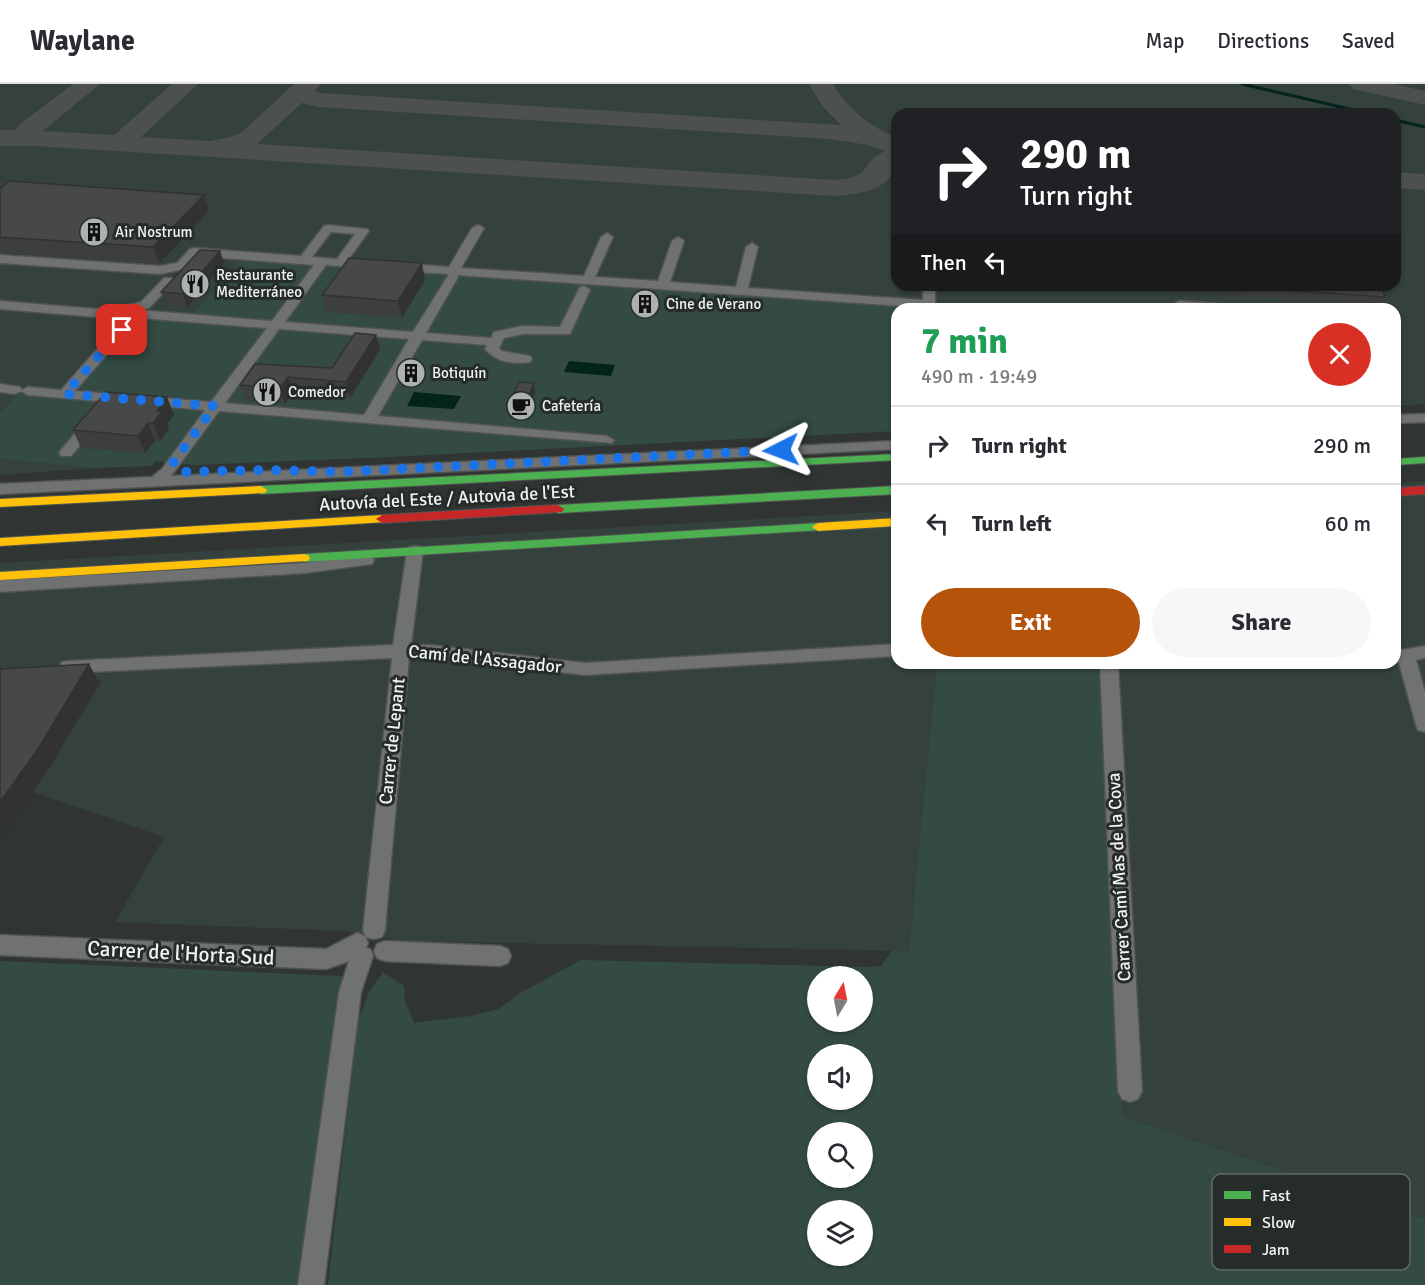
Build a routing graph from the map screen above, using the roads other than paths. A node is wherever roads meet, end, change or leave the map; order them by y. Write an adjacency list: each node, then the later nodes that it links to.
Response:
1 (478, 228): 9 (street)
2 (607, 237): 11 (street)
3 (678, 242): 12 (street)
4 (752, 247): 13 (street)
5 (0, 259): 6 (street)
6 (304, 260): 7 (street); 8 (street)
7 (322, 262): 8 (street); 16 (street)
8 (340, 263): 9 (street)
9 (453, 274): 11 (street); 17 (street)
10 (168, 282): 15 (street)
11 (586, 285): 12 (street); 18 (street)
12 (663, 286): 13 (street)
13 (741, 291): 14 (street)
14 (891, 304)
15 (0, 306)
16 (275, 325): 17 (street); 21 (street); 23 (street)
17 (418, 336): 18 (street); 25 (street)
18 (495, 342): 19 (street)
19 (525, 359)
20 (0, 388): 21 (street)
21 (65, 394): 22 (street)
22 (113, 398): 23 (street); 29 (street)
23 (215, 406): 25 (street); 33 (street)
24 (1425, 418): 26 (street)
25 (369, 419): 27 (street)
26 (1401, 419)
27 (608, 440)
28 (891, 445): 35 (street)
29 (66, 453)
30 (891, 457): 42 (main road)
31 (1425, 460): 32 (main road)
32 (1401, 462)
33 (173, 463): 35 (street); 36 (street); 38 (street)
34 (891, 470): 37 (main road)
35 (338, 472): 36 (street)
36 (156, 481): 38 (street)
37 (686, 482)
38 (5, 488)
39 (891, 490): 44 (main road, Autovía del Este / Autovia de l'Est)
40 (1425, 490): 41 (main road)
41 (1401, 492)
42 (0, 503)
43 (891, 522): 47 (main road)
44 (258, 527): 45 (main road, Autovía del Este / Autovia de l'Est); 46 (main road)
45 (0, 542)
46 (0, 551)
47 (416, 551): 48 (main road); 52 (street, Carrer de Lepant)
48 (377, 554): 49 (main road); 50 (street)
49 (0, 576)
50 (0, 586)
51 (891, 650): 52 (street, Camí de l'Assagador)
52 (401, 651): 56 (street, Camí de l'Assagador); 60 (street, Carrer de Lepant)
53 (1425, 652): 54 (street)
54 (1401, 656)
55 (1401, 659): 58 (street)
56 (47, 668)
57 (1109, 669): 62 (street, Carrer Camí Mas de la Cova)
58 (1425, 725)
59 (0, 945): 60 (street, Carrer de l'Horta Sud)
60 (367, 949): 61 (street); 63 (street, Carrer de Lepant)
61 (500, 956)
62 (1130, 1091)
63 (311, 1285)

